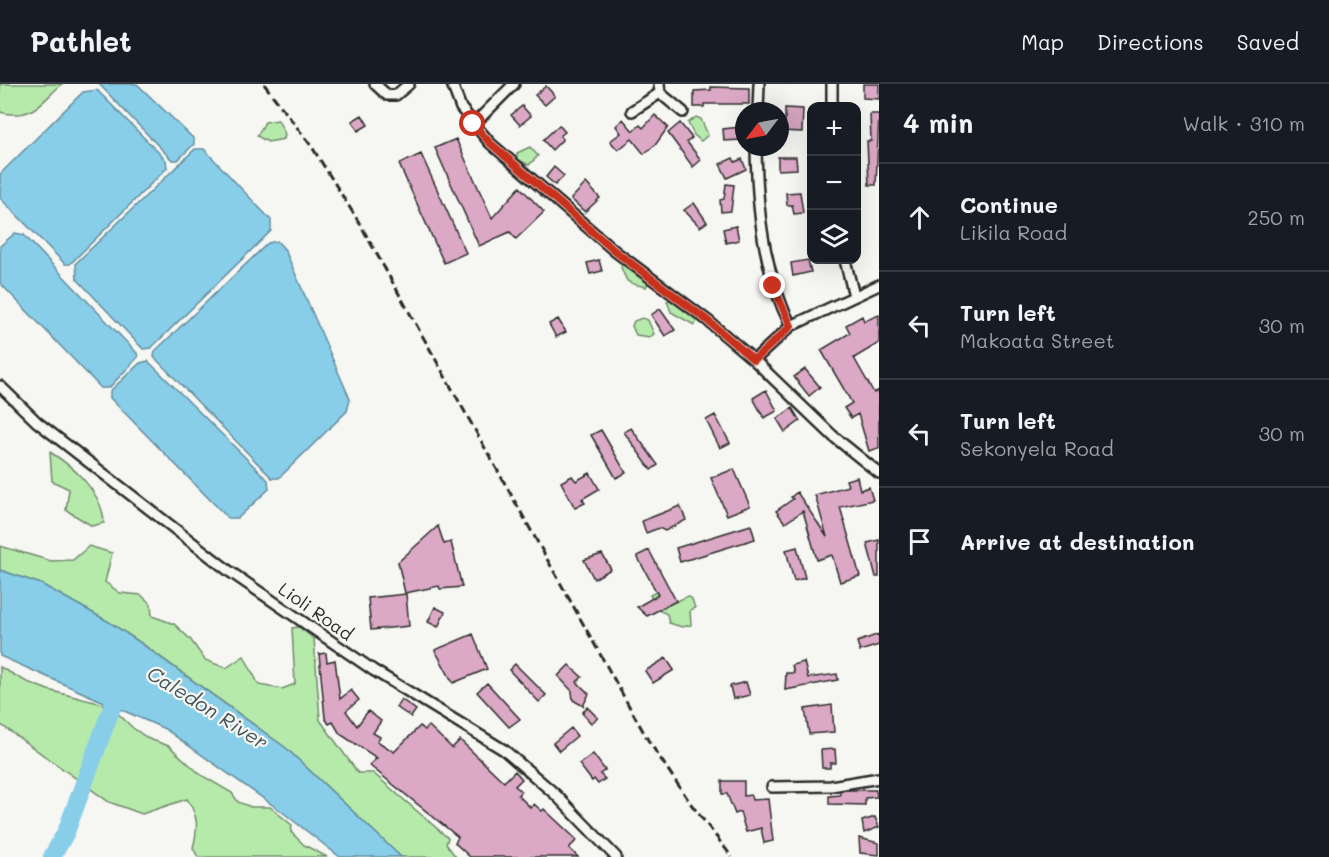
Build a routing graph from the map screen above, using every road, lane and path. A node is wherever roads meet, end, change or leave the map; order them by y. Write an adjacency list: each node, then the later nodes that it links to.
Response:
1 (375, 84): 2 (street)
2 (410, 84)
3 (452, 84): 12 (street)
4 (514, 84): 12 (street)
5 (759, 84): 8 (street)
6 (832, 84): 9 (street)
7 (660, 89): 10 (street); 11 (street)
8 (758, 102)
9 (832, 102)
10 (632, 111)
11 (683, 112)
12 (473, 124): 18 (street)
13 (757, 156): 17 (street)
14 (846, 264): 16 (street)
15 (879, 285): 16 (street)
16 (854, 296): 17 (street)
17 (791, 326): 18 (street)
18 (754, 360): 20 (street)
19 (0, 386): 23 (street, Lioli Road)
20 (879, 473)
21 (879, 778): 22 (street)
22 (772, 787)
23 (616, 857)

